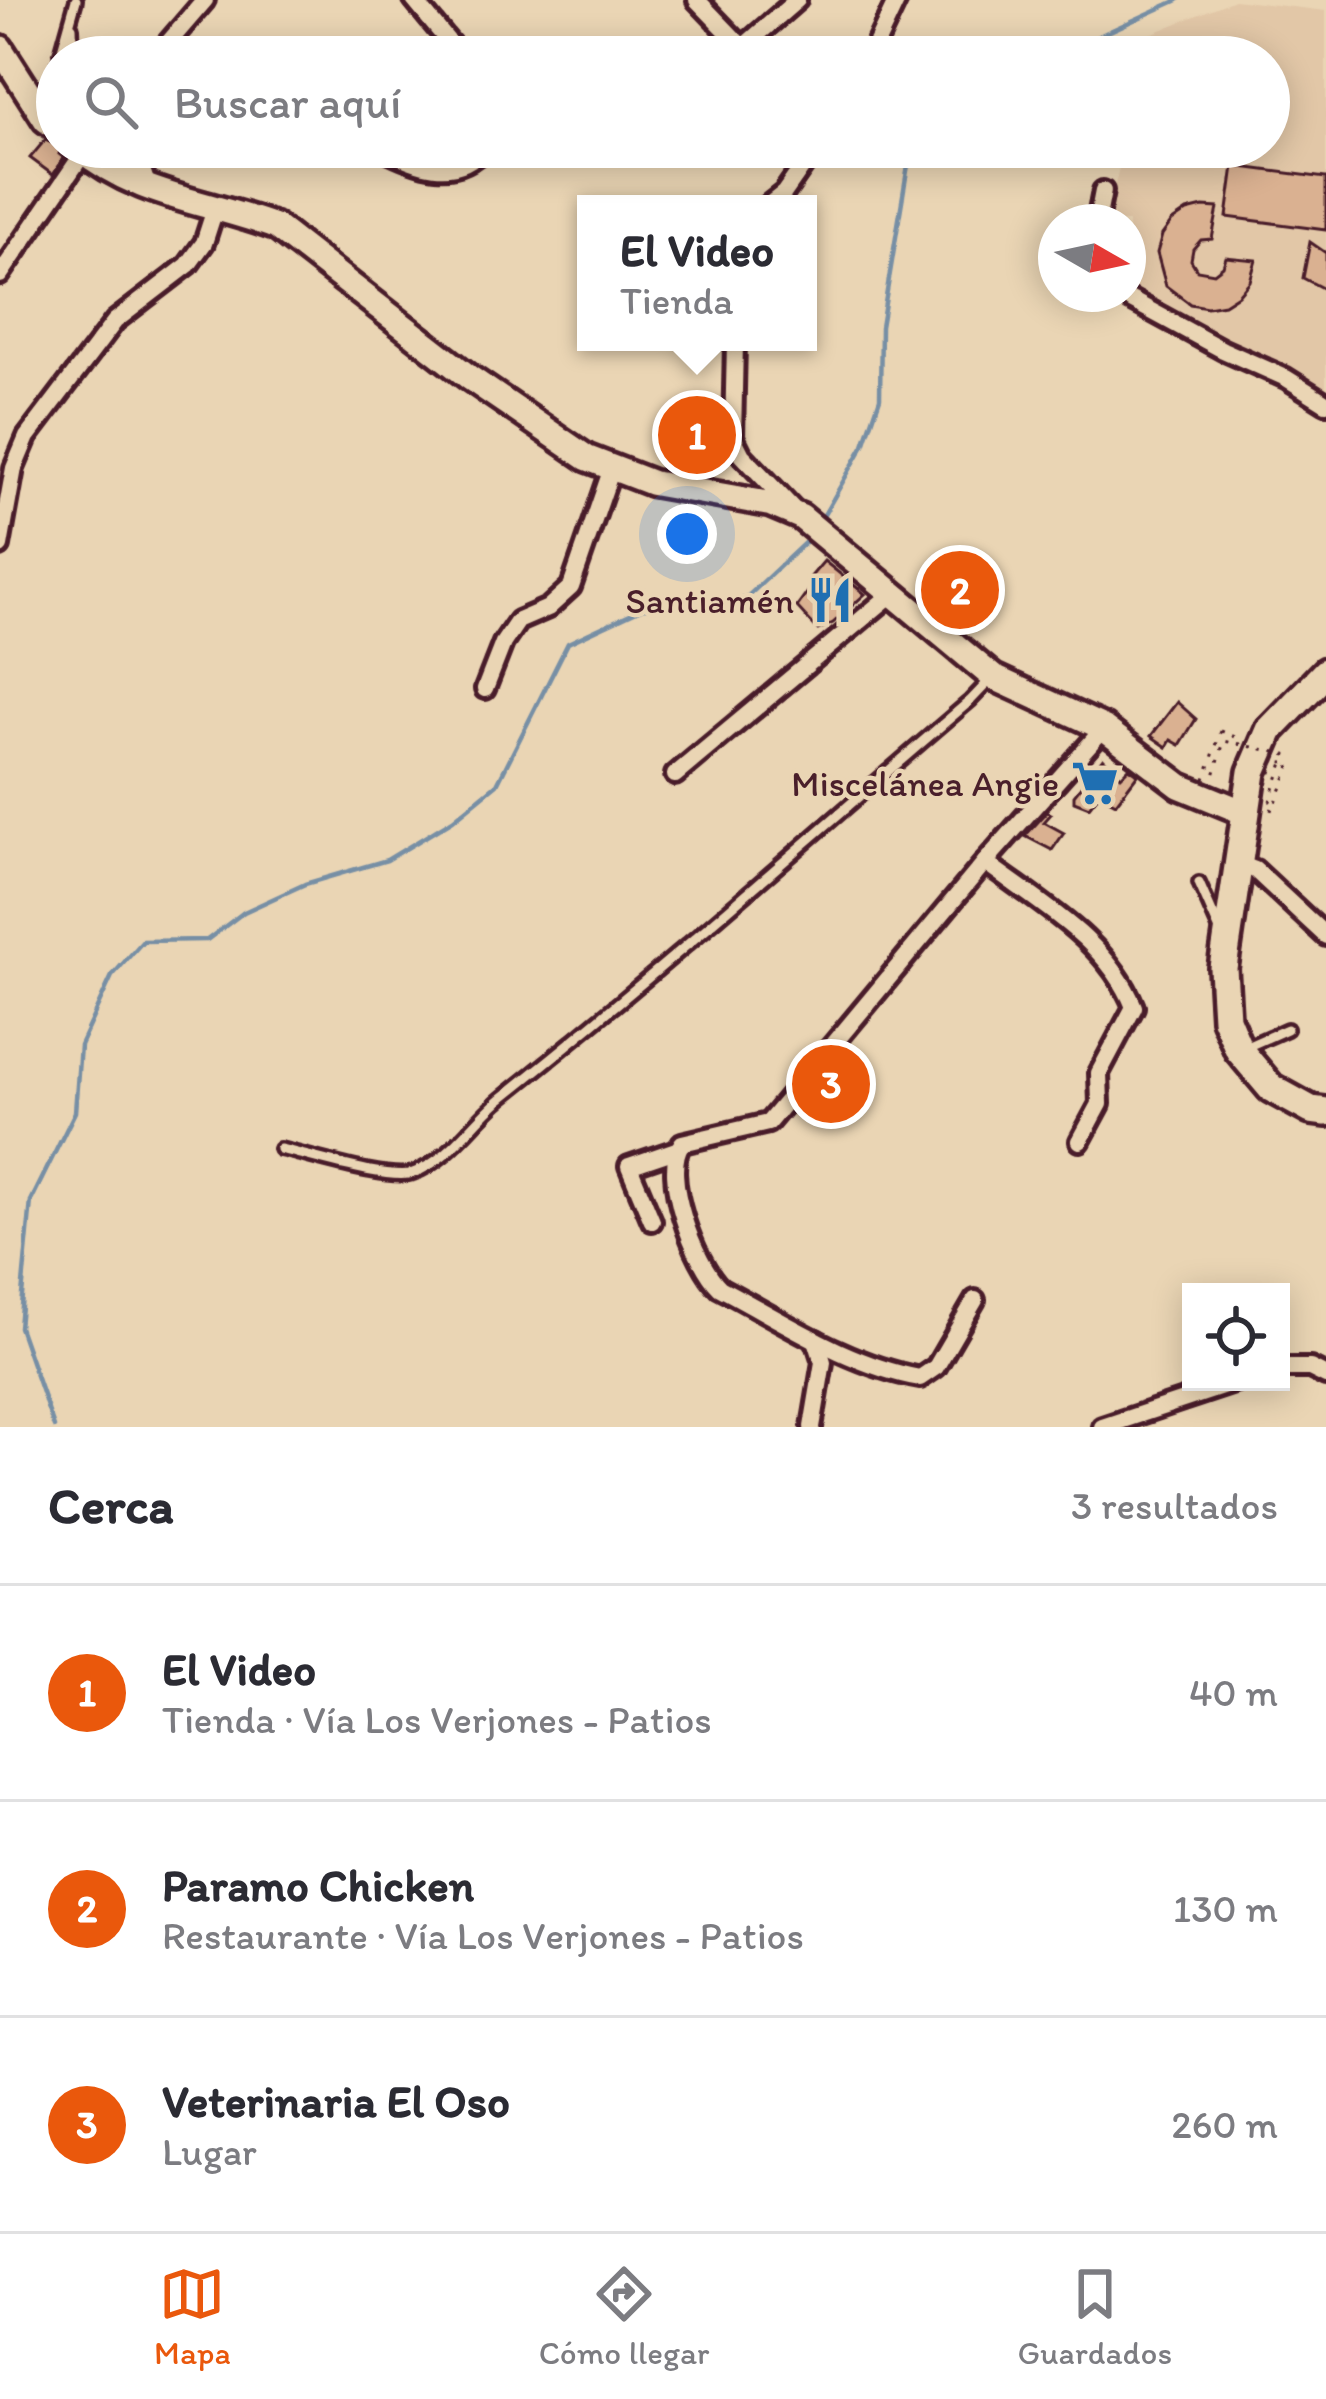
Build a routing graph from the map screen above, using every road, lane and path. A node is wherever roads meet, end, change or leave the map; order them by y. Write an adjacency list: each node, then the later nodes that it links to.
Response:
1 (76, 0): 7 (lane)
2 (205, 0): 10 (street)
3 (414, 0): 11 (street)
4 (698, 0): 12 (street)
5 (797, 0): 13 (street)
6 (897, 0): 14 (street)
7 (72, 16): 8 (lane); 9 (lane)
8 (66, 36)
9 (72, 36)
10 (174, 36)
11 (444, 36)
12 (730, 36)
13 (763, 36)
14 (880, 36)
15 (0, 48): 16 (street)
16 (36, 88)
17 (75, 168): 26 (street)
18 (109, 168): 21 (street)
19 (141, 168): 21 (street)
20 (800, 168): 23 (street)
21 (149, 191): 25 (street)
22 (1102, 191): 24 (street)
23 (781, 195)
24 (1100, 204)
25 (215, 209): 32 (street); 34 (street)
26 (0, 275)
27 (1146, 308): 29 (street)
28 (735, 351): 31 (street)
29 (1326, 403)
30 (696, 412): 31 (lane)
31 (742, 455): 33 (street)
32 (612, 468): 33 (street); 38 (street)
33 (810, 525): 35 (street)
34 (0, 546)
35 (892, 592): 37 (street); 41 (street)
36 (1326, 672): 42 (main road)
37 (992, 677): 39 (street); 52 (lane)
38 (485, 689)
39 (1104, 728): 42 (street); 43 (street)
40 (1221, 731): 42 (path, bridge)
41 (675, 776)
42 (1255, 810): 44 (main road)
43 (985, 862): 51 (street); 53 (street)
44 (1239, 864): 46 (street); 47 (main road)
45 (1199, 883): 47 (lane)
46 (1326, 936)
47 (1228, 940): 49 (main road)
48 (1287, 1029): 49 (lane)
49 (1239, 1050): 50 (main road)
50 (1326, 1112)
51 (1080, 1141)
52 (280, 1149)
53 (676, 1150): 54 (street); 56 (street)
54 (652, 1221)
55 (975, 1300): 56 (street)
56 (816, 1340): 60 (street)
57 (1290, 1368): 58 (street)
58 (1326, 1376)
59 (1208, 1391): 61 (street)
60 (812, 1427)
61 (1102, 1427)

